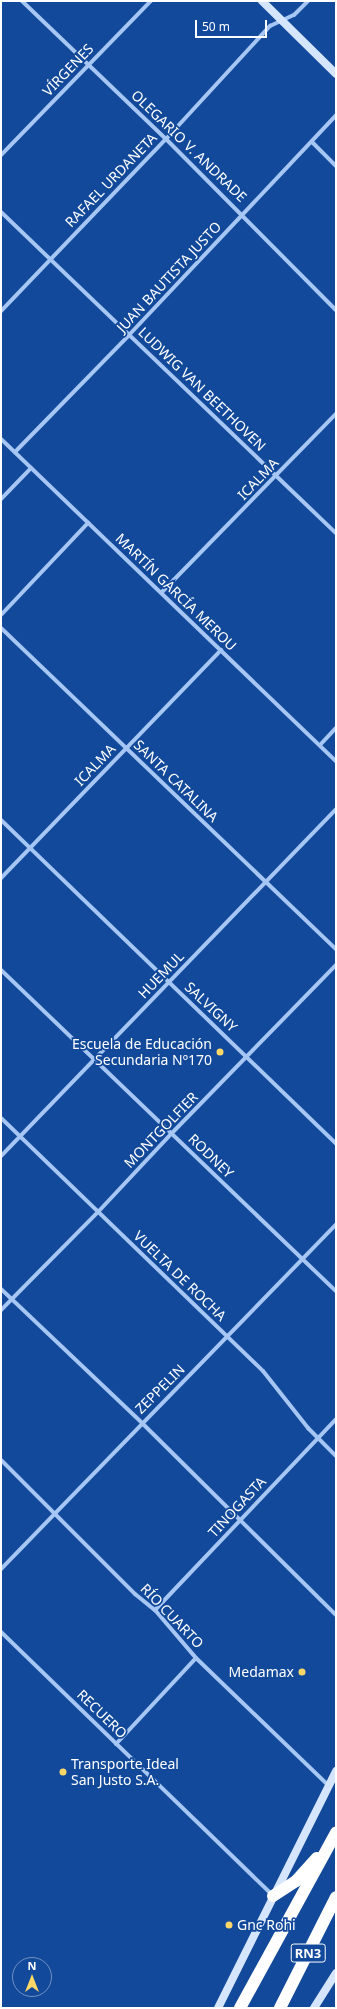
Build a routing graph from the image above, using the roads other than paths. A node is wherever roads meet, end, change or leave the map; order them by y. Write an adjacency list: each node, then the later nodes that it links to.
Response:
1 (22, 1): 6 (street, OLEGARIO V. ANDRADE)
2 (152, 1): 6 (street, VÍRGENES)
3 (262, 1): 5 (street)
4 (308, 1): 5 (street, RAFAEL URDANETA)
5 (283, 21): 7 (street); 9 (street, RAFAEL URDANETA)
6 (89, 64): 9 (street, OLEGARIO V. ANDRADE); 11 (street, VÍRGENES)
7 (336, 74)
8 (336, 115): 10 (street, JUAN BAUTISTA JUSTO)
9 (166, 139): 14 (street, OLEGARIO V. ANDRADE); 15 (street, RAFAEL URDANETA)
10 (312, 142): 12 (street); 14 (street, JUAN BAUTISTA JUSTO)
11 (1, 155)
12 (336, 166)
13 (1, 212): 15 (street, LUDWIG VAN BEETHOVEN)
14 (243, 214): 17 (street, OLEGARIO V. ANDRADE); 18 (street, JUAN BAUTISTA JUSTO)
15 (50, 259): 16 (street, RAFAEL URDANETA); 18 (street, LUDWIG VAN BEETHOVEN)
16 (1, 310)
17 (336, 310)
18 (129, 335): 21 (street, JUAN BAUTISTA JUSTO); 23 (street, LUDWIG VAN BEETHOVEN)
19 (336, 414): 23 (street, ICALMA)
20 (1, 439): 21 (street, MARTÍN GARCÍA MEROU)
21 (15, 452): 22 (street, MARTÍN GARCÍA MEROU)
22 (31, 468): 24 (street); 25 (street, MARTÍN GARCÍA MEROU)
23 (277, 475): 26 (street, LUDWIG VAN BEETHOVEN); 27 (street, ICALMA)
24 (1, 499)
25 (88, 523): 27 (street, MARTÍN GARCÍA MEROU); 28 (street)
26 (336, 533)
27 (162, 592): 30 (street, MARTÍN GARCÍA MEROU)
28 (1, 615)
29 (1, 628): 33 (street, SANTA CATALINA)
30 (221, 650): 32 (street, MARTÍN GARCÍA MEROU); 33 (street, ICALMA)
31 (336, 728): 32 (street)
32 (320, 745): 34 (street, MARTÍN GARCÍA MEROU)
33 (126, 748): 37 (street, ICALMA); 39 (street, SANTA CATALINA)
34 (336, 761)
35 (336, 809): 39 (street, HUEMUL)
36 (1, 820): 37 (street, SALVIGNY)
37 (30, 848): 38 (street, ICALMA); 43 (street, SALVIGNY)
38 (1, 878)
39 (265, 882): 40 (street, SANTA CATALINA); 43 (street, HUEMUL)
40 (336, 949)
41 (336, 965): 44 (street, MONTGOLFIER)
42 (1, 970): 45 (street, RODNEY)
43 (169, 983): 44 (street, SALVIGNY); 45 (street, HUEMUL)
44 (247, 1056): 47 (street, MONTGOLFIER); 49 (street, SALVIGNY)
45 (94, 1060): 47 (street, RODNEY); 48 (street, HUEMUL)
46 (1, 1118): 48 (street, VUELTA DE ROCHA)
47 (171, 1134): 51 (street, MONTGOLFIER); 53 (street, RODNEY)
48 (19, 1136): 50 (street, HUEMUL); 51 (street, VUELTA DE ROCHA)
49 (336, 1144)
50 (1, 1156)
51 (98, 1212): 56 (street, MONTGOLFIER); 58 (street, VUELTA DE ROCHA)
52 (336, 1224): 53 (street, ZEPPELIN)
53 (302, 1258): 55 (street, RODNEY); 58 (street, ZEPPELIN)
54 (1, 1289): 56 (street)
55 (336, 1291)
56 (12, 1299): 57 (street, MONTGOLFIER); 60 (street)
57 (1, 1310)
58 (227, 1337): 60 (street, ZEPPELIN); 61 (street, VUELTA DE ROCHA)
59 (336, 1419): 61 (street, TINOGASTA)
60 (142, 1423): 64 (street, ZEPPELIN); 65 (street)
61 (317, 1438): 62 (street, VUELTA DE ROCHA); 65 (street, TINOGASTA)
62 (336, 1456)
63 (1, 1460): 64 (street, RÍO CUARTO)
64 (56, 1513): 66 (street, ZEPPELIN); 67 (street, RÍO CUARTO)
65 (239, 1521): 67 (street, TINOGASTA); 68 (street)
66 (1, 1569)
67 (155, 1610): 70 (street, RÍO CUARTO)
68 (336, 1615)
69 (1, 1632): 71 (street, RECUERO)
70 (196, 1658): 71 (street); 73 (street, RÍO CUARTO)
71 (116, 1744): 76 (street, RECUERO)
72 (336, 1771): 73 (street)
73 (329, 1786): 76 (street)
74 (336, 1833): 75 (highway, RN3)
75 (329, 1846): 76 (highway); 80 (highway, RN3)
76 (273, 1896): 79 (street)
77 (336, 1897): 81 (highway, RN3)
78 (336, 1973): 82 (street)
79 (218, 2008)
80 (240, 2008)
81 (280, 2008)
82 (314, 2008)

